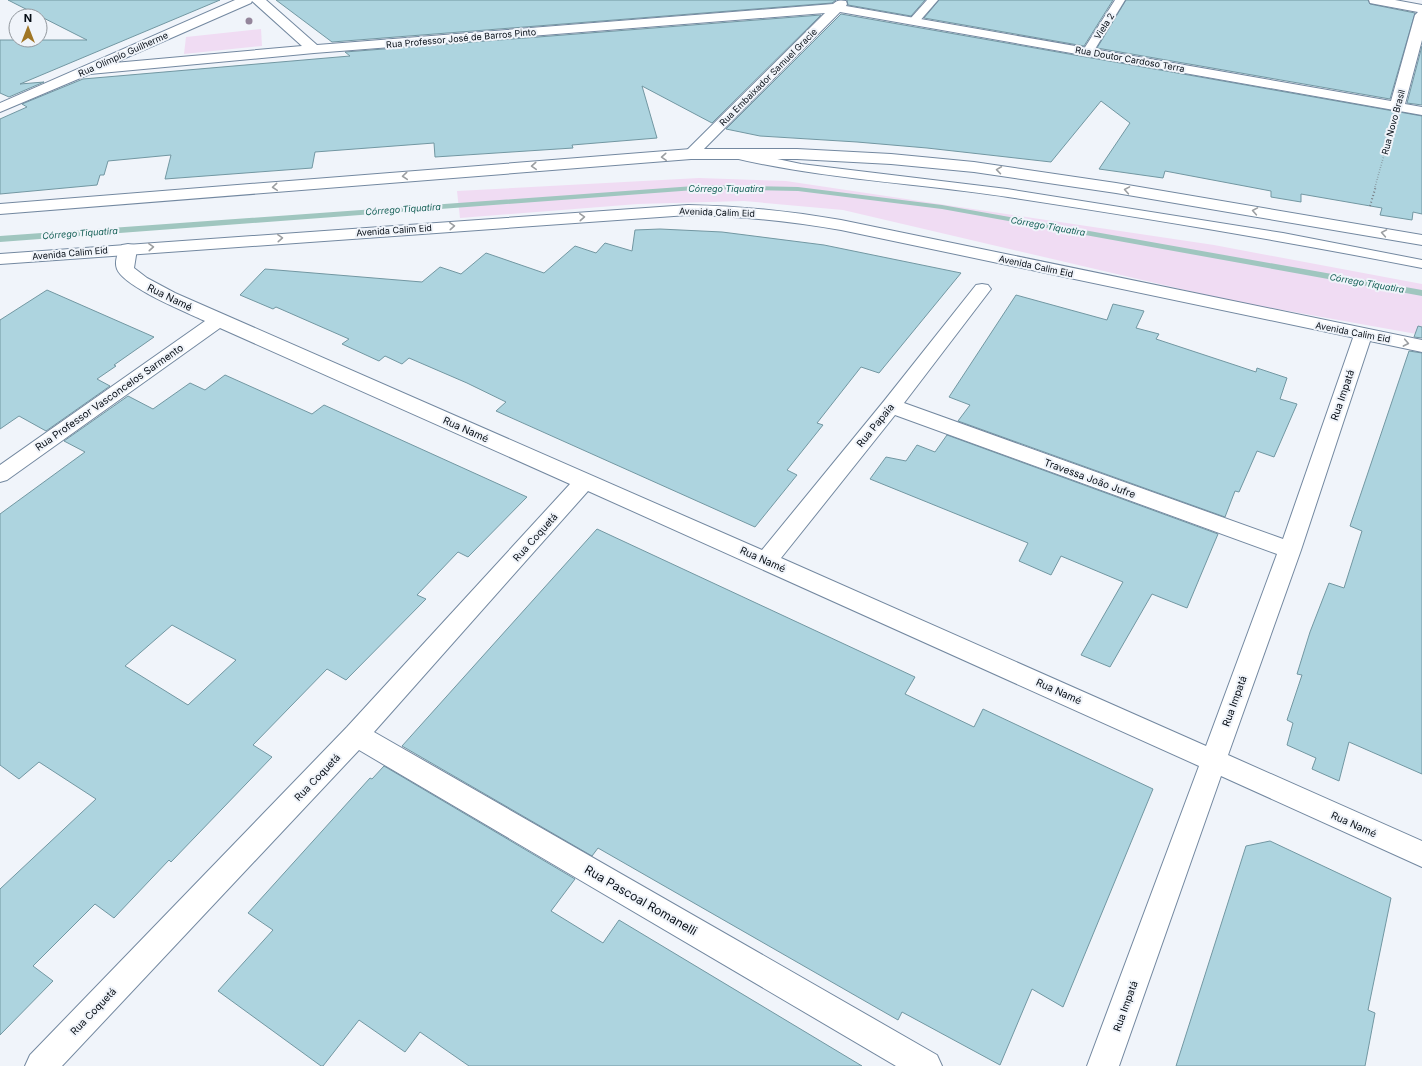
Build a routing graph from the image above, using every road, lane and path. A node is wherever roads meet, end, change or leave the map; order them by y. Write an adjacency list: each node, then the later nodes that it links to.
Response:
1 (246, 0): 12 (street, Rua Olímpio Guilherme)
2 (258, 0): 10 (street)
3 (933, 0): 9 (lane)
4 (1120, 0): 11 (lane, Viela 2)
5 (1375, 0): 7 (street)
6 (841, 4): 9 (street, Rua Doutor Cardoso Terra); 10 (street, Rua Professor José de Barros Pinto); 16 (street, Rua Embaixador Samuel Gracie)
7 (1422, 9)
8 (1422, 15): 13 (street, Rua Novo Brasil)
9 (914, 21): 11 (street, Rua Doutor Cardoso Terra)
10 (314, 49): 12 (street, Rua Professor José de Barros Pinto)
11 (1088, 52): 13 (street, Rua Doutor Cardoso Terra)
12 (85, 70): 14 (street, Rua Olímpio Guilherme)
13 (1397, 107): 15 (street, Rua Doutor Cardoso Terra); 19 (path, Rua Novo Brasil)
14 (0, 108)
15 (1422, 111)
16 (691, 154): 17 (street); 18 (street, one-way to 18)
17 (730, 154): 19 (street, one-way to 17); 23 (lane)
18 (0, 209)
19 (1364, 229): 20 (street, one-way to 19)
20 (1422, 240)
21 (128, 249): 22 (street, Avenida Calim Eid); 25 (street, Rua Namé); 26 (street, Avenida Calim Eid, one-way to 26)
22 (0, 259)
23 (1422, 264)
24 (982, 289): 28 (street, Rua Papaia)
25 (218, 320): 29 (street, Rua Professor Vasconcelos Sarmento); 30 (street, Rua Namé)
26 (1363, 334): 27 (street, Avenida Calim Eid, one-way to 27); 31 (street, Rua Impatá)
27 (1422, 346)
28 (891, 406): 31 (street, Travessa João Jufre); 32 (street, Rua Papaia)
29 (0, 475)
30 (585, 481): 32 (street, Rua Namé); 33 (street, Rua Coquetá)
31 (1290, 550): 34 (street, Rua Impatá)
32 (766, 560): 34 (street, Rua Namé)
33 (356, 735): 36 (street, Rua Coquetá); 37 (street, Rua Pascoal Romanelli)
34 (1212, 760): 35 (street, Rua Namé); 38 (street, Rua Impatá)
35 (1422, 854)
36 (41, 1066)
37 (926, 1066)
38 (1103, 1066)

